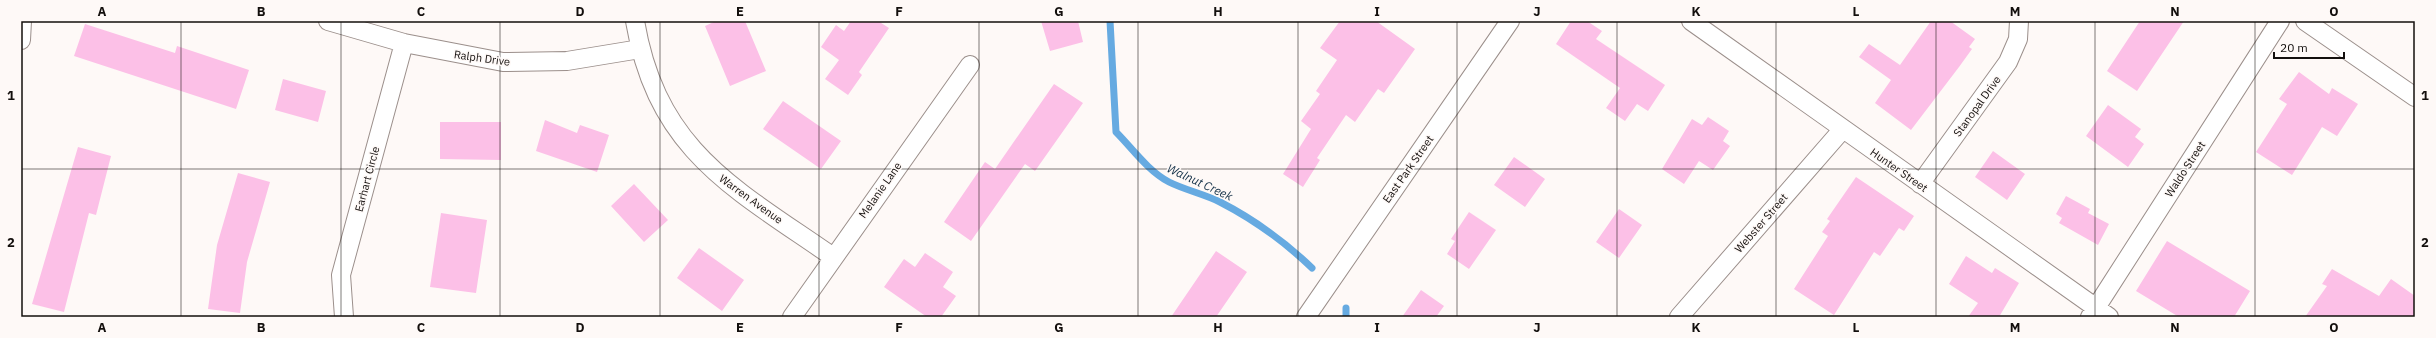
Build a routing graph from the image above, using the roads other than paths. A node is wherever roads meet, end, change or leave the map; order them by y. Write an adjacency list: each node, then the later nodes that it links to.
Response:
1 (22, 21): 9 (street)
2 (328, 21): 10 (street, Ralph Drive)
3 (635, 21): 11 (street, Warren Avenue)
4 (1510, 21): 20 (street, East Park Street)
5 (1691, 21): 14 (street, Hunter Street)
6 (2019, 21): 15 (street, Stanopal Drive)
7 (2280, 21): 17 (street, Waldo Street)
8 (2305, 21): 13 (street)
9 (21, 40)
10 (404, 43): 11 (street, Ralph Drive); 18 (street, Earhart Circle)
11 (640, 49): 16 (street, Warren Avenue)
12 (970, 64): 16 (street, Melanie Lane)
13 (2415, 97)
14 (1842, 130): 15 (street, Hunter Street); 21 (street, Webster Street)
15 (1920, 184): 17 (street, Hunter Street)
16 (833, 258): 19 (street, Melanie Lane)
17 (2098, 314)
18 (344, 317)
19 (792, 317)
20 (1306, 317)
21 (1679, 317)

